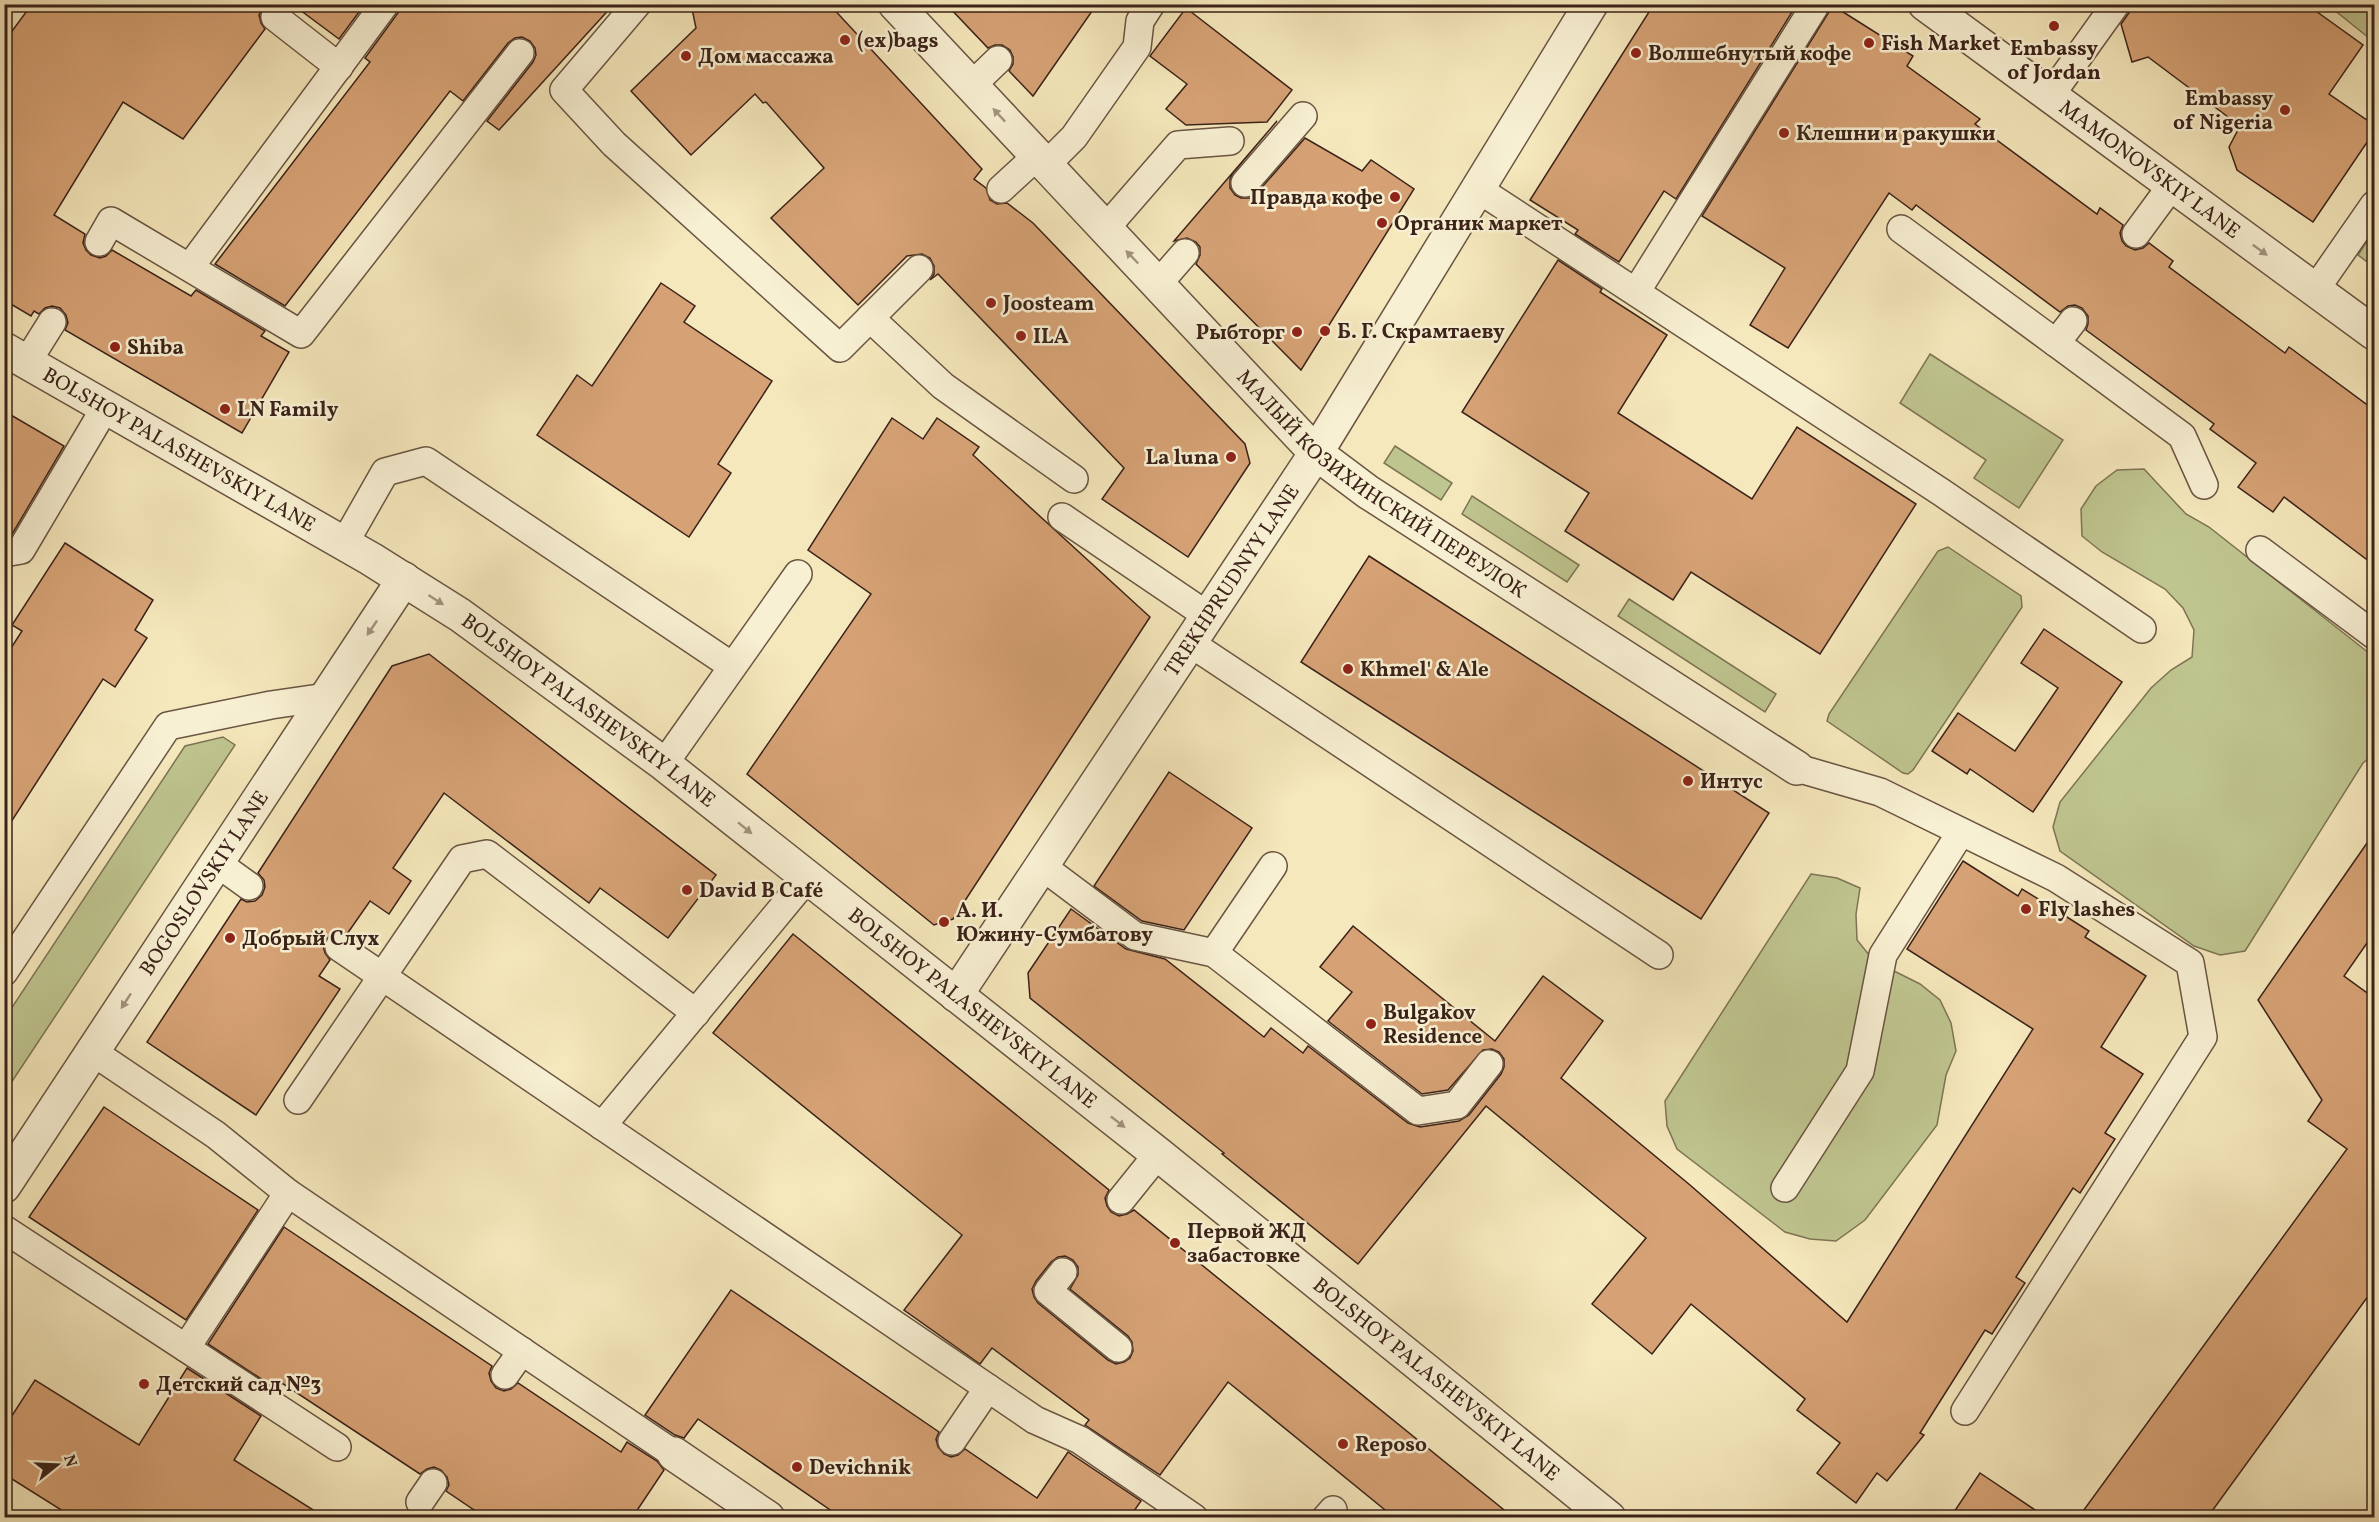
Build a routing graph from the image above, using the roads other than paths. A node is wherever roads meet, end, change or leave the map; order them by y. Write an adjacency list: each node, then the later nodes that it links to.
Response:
1 (385, 4): 12 (lane)
2 (637, 4): 33 (lane)
3 (895, 4): 13 (street, МАЛЫЙ КОЗИХИНСКИЙ ПЕРЕУЛОК)
4 (1151, 4): 17 (lane)
5 (1591, 4): 21 (street, TREKHPRUDNYY LANE)
6 (1816, 4): 32 (lane)
7 (1925, 4): 14 (street, MAMONOVSKIY LANE)
8 (2116, 4): 14 (lane)
9 (275, 17): 12 (lane)
10 (520, 53): 28 (lane)
11 (998, 60): 13 (lane)
12 (339, 67): 28 (lane)
13 (971, 86): 17 (street, МАЛЫЙ КОЗИХИНСКИЙ ПЕРЕУЛОК, one-way to 13)
14 (2050, 96): 19 (street, MAMONOVSKIY LANE)
15 (1303, 116): 18 (lane)
16 (1230, 141): 23 (lane)
17 (1041, 160): 20 (lane); 23 (street, МАЛЫЙ КОЗИХИНСКИЙ ПЕРЕУЛОК)
18 (1245, 183)
19 (2172, 185): 25 (lane); 31 (street, MAMONOVSKIY LANE, one-way to 31)
20 (1001, 189)
21 (1478, 189): 32 (lane); 40 (street, TREKHPRUDNYY LANE)
22 (2374, 205): 31 (lane)
23 (1105, 229): 30 (street, МАЛЫЙ КОЗИХИНСКИЙ ПЕРЕУЛОК, one-way to 23)
24 (1901, 229): 37 (lane)
25 (2136, 234)
26 (99, 242): 28 (lane)
27 (1185, 253): 30 (lane)
28 (190, 267)
29 (919, 269): 33 (lane)
30 (1158, 284): 40 (street, МАЛЫЙ КОЗИХИНСКИЙ ПЕРЕУЛОК)
31 (2315, 290): 36 (street, MAMONOVSKIY LANE)
32 (1636, 292): 49 (lane)
33 (870, 318): 41 (lane)
34 (2073, 321): 37 (lane)
35 (51, 322): 38 (lane)
36 (2374, 333)
37 (2056, 343): 42 (lane)
38 (16, 356): 39 (street, BOLSHOY PALASHEVSKIY LANE)
39 (105, 408): 44 (street, BOLSHOY PALASHEVSKIY LANE); 46 (lane)
40 (1316, 453): 50 (street, TREKHPRUDNYY LANE); 55 (street, МАЛЫЙ КОЗИХИНСКИЙ ПЕРЕУЛОК)
41 (1074, 479)
42 (2204, 485)
43 (1062, 517): 50 (lane)
44 (344, 544): 48 (street, BOLSHOY PALASHEVSKIY LANE); 52 (lane)
45 (2260, 550): 51 (lane)
46 (4, 553)
47 (798, 574): 52 (lane)
48 (404, 579): 53 (street, BOGOSLOVSKIY LANE, one-way to 53); 54 (street, BOLSHOY PALASHEVSKIY LANE, one-way to 54)
49 (2142, 629)
50 (1199, 630): 59 (street, TREKHPRUDNYY LANE); 64 (lane)
51 (2374, 635)
52 (732, 666): 54 (lane)
53 (326, 698): 57 (street, BOGOSLOVSKIY LANE); 65 (lane)
54 (664, 764): 60 (street, BOLSHOY PALASHEVSKIY LANE, one-way to 60)
55 (1797, 768): 56 (lane)
56 (1961, 832): 75 (lane); 85 (lane)
57 (217, 863): 61 (lane); 69 (street, BOGOSLOVSKIY LANE, one-way to 69)
58 (1273, 866): 63 (lane)
59 (1043, 867): 63 (lane); 67 (street, TREKHPRUDNYY LANE)
60 (807, 878): 67 (street, BOLSHOY PALASHEVSKIY LANE); 68 (lane)
61 (249, 886)
62 (339, 947): 66 (lane)
63 (1214, 953): 70 (lane)
64 (1659, 955)
65 (4, 972)
66 (382, 977): 68 (lane); 71 (lane); 72 (lane)
67 (956, 995): 73 (street, BOLSHOY PALASHEVSKIY LANE, one-way to 73)
68 (696, 1013): 72 (lane)
69 (93, 1052): 74 (street, BOGOSLOVSKIY LANE); 76 (lane)
70 (1489, 1064)
71 (298, 1100)
72 (602, 1126): 84 (lane)
73 (1158, 1154): 77 (lane); 91 (street, BOLSHOY PALASHEVSKIY LANE)
74 (4, 1186)
75 (1785, 1188)
76 (288, 1193): 80 (lane); 82 (lane)
77 (1121, 1200)
78 (4, 1229): 80 (lane)
79 (1063, 1272): 81 (lane)
80 (186, 1348): 87 (lane)
81 (1119, 1348)
82 (522, 1351): 83 (lane); 88 (lane)
83 (505, 1375)
84 (988, 1388): 86 (lane); 90 (lane)
85 (1965, 1411)
86 (952, 1441)
87 (337, 1447)
88 (674, 1454): 89 (street)
89 (768, 1518)
90 (1194, 1518)
91 (1609, 1518)

